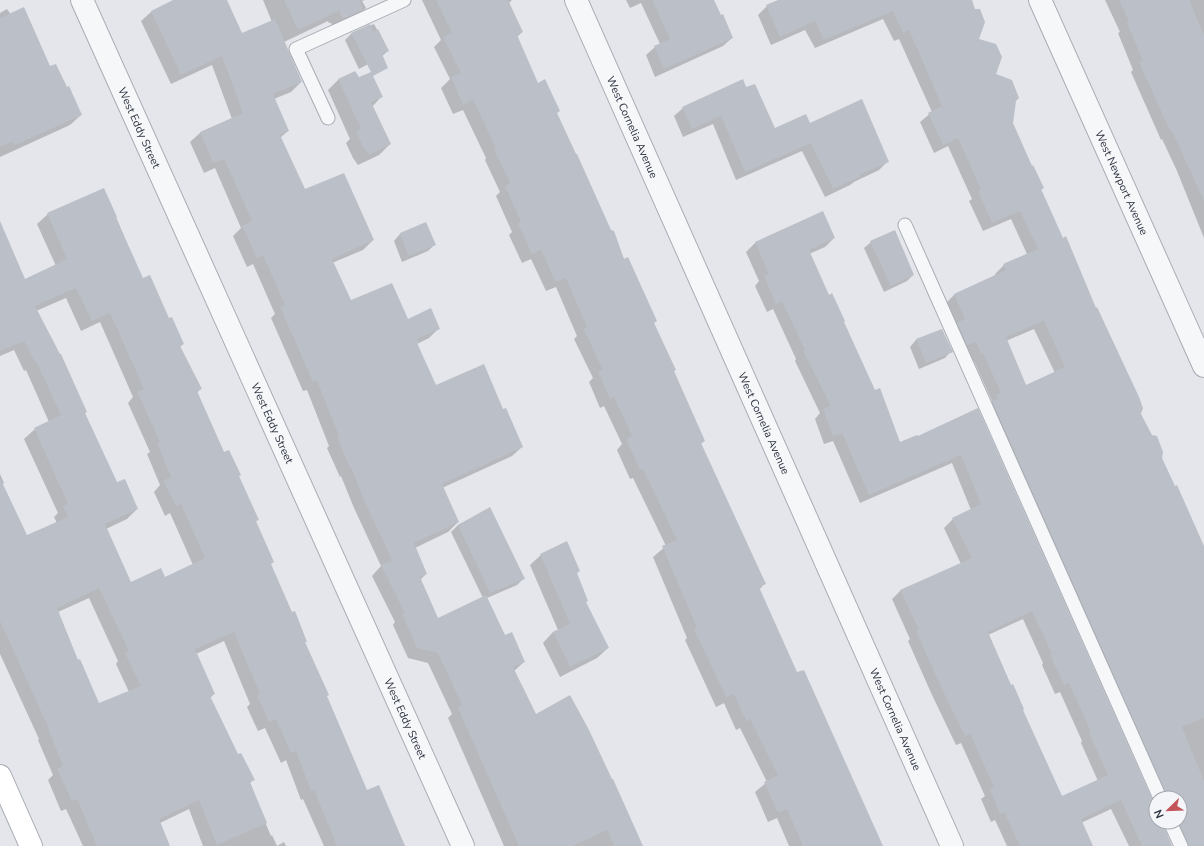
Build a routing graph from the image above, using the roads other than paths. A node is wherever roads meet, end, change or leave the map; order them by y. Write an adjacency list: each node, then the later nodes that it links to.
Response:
1 (82, 0): 12 (street, West Eddy Street)
2 (404, 0): 5 (lane)
3 (576, 0): 13 (street, West Cornelia Avenue)
4 (1040, 0): 7 (street, West Newport Avenue)
5 (328, 118)
6 (905, 225): 9 (lane)
7 (1204, 366)
8 (0, 776): 11 (street)
9 (1156, 790)
10 (1174, 830): 14 (lane)
11 (31, 846)
12 (463, 846)
13 (952, 846)
14 (1181, 846)

